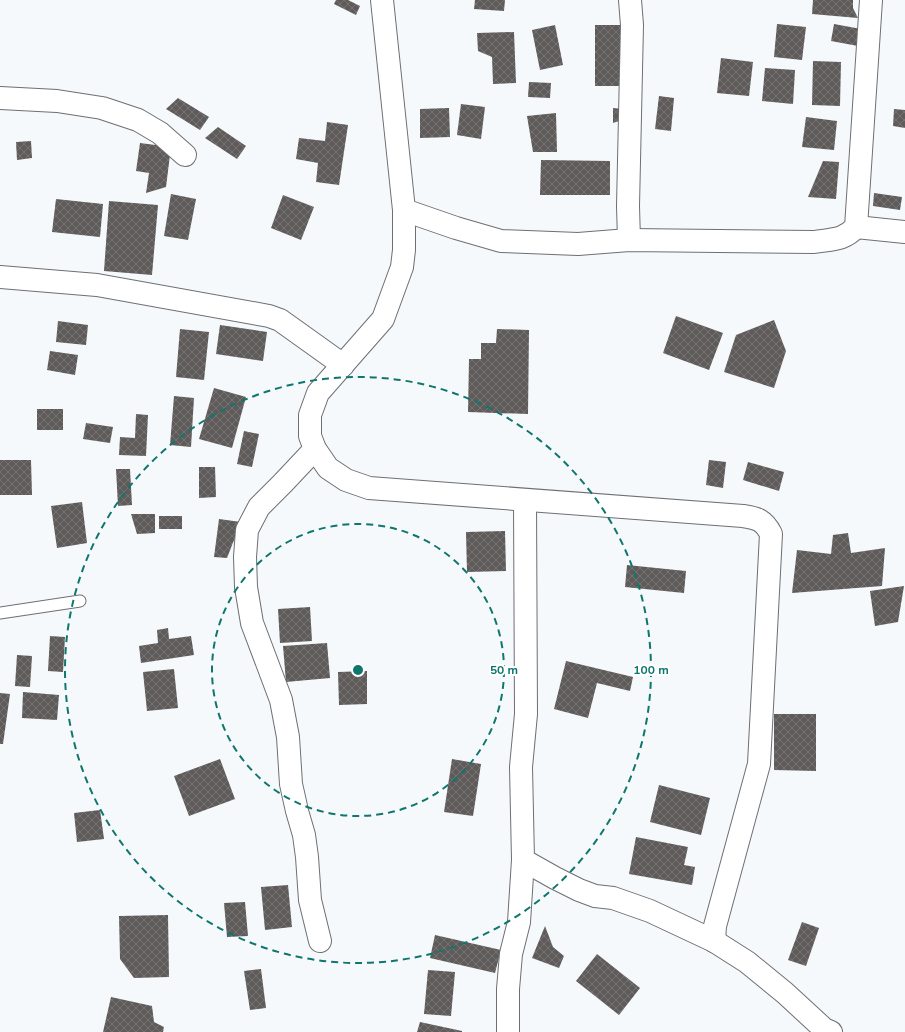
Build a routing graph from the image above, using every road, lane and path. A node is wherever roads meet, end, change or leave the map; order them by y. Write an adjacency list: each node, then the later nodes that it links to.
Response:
1 (382, 0): 6 (street)
2 (630, 0): 9 (street)
3 (871, 0): 7 (street)
4 (0, 98): 5 (street)
5 (185, 155)
6 (404, 210): 9 (street); 11 (street)
7 (856, 227): 8 (street); 9 (street)
8 (905, 232)
9 (629, 240)
10 (0, 277): 11 (street)
11 (343, 364): 12 (street)
12 (314, 449): 13 (street); 18 (street)
13 (525, 500): 16 (street); 17 (street)
14 (80, 601): 15 (lane)
15 (0, 613)
16 (523, 860): 17 (street); 19 (street)
17 (709, 934): 20 (street)
18 (320, 941)
19 (508, 1032)
20 (831, 1032)

